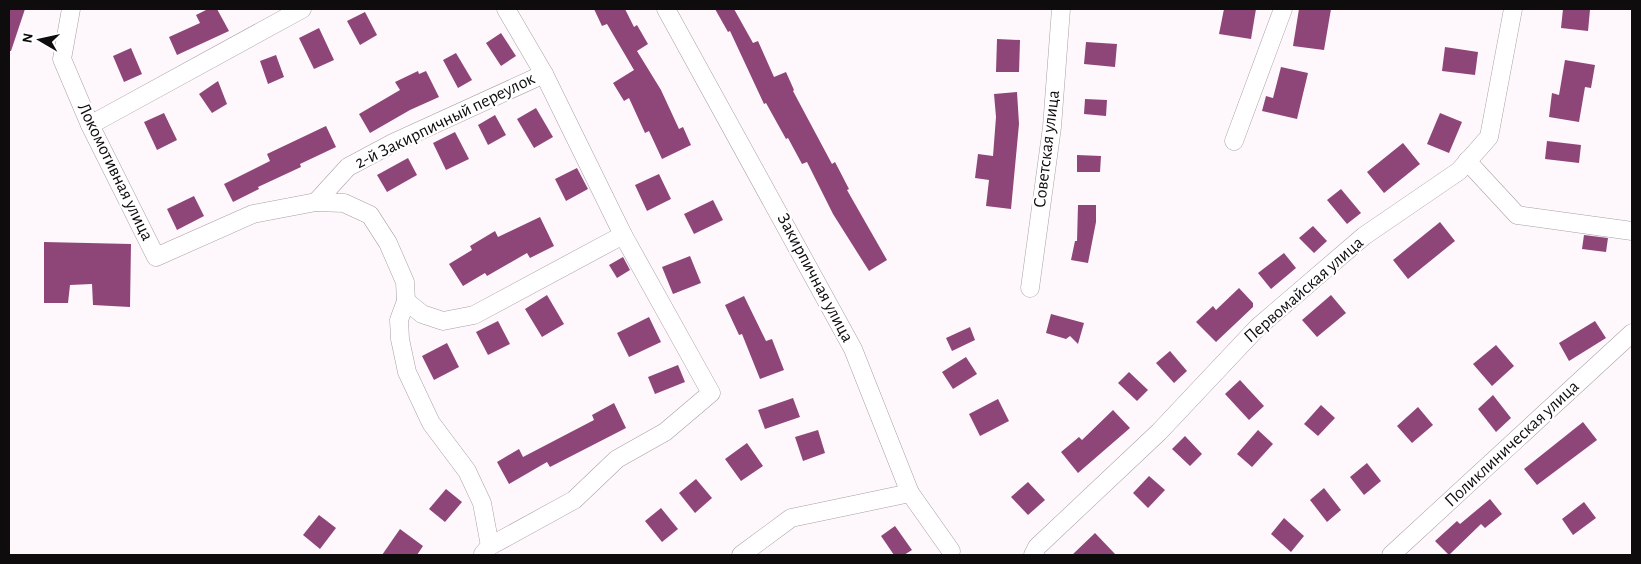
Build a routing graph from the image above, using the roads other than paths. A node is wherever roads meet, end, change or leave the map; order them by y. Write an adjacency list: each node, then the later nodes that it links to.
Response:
1 (71, 9): 9 (street, Локомотивная улица)
2 (302, 9): 9 (street)
3 (506, 9): 8 (street, 2-й Закирпичный переулок)
4 (666, 9): 18 (street, Закирпичная улица)
5 (1061, 9): 15 (street, Советская улица)
6 (1283, 9): 10 (street)
7 (1514, 9): 11 (street, Первомайская улица)
8 (544, 74): 12 (street, 2-й Закирпичный переулок); 14 (street)
9 (90, 125): 12 (street, Локомотивная улица)
10 (1234, 142)
11 (1467, 161): 13 (street); 20 (street, Первомайская улица)
12 (316, 202): 16 (street, Локомотивная улица)
13 (1632, 231)
14 (623, 235): 16 (street); 19 (street)
15 (1030, 288)
16 (406, 301): 19 (street, Локомотивная улица)
17 (1632, 333): 23 (street, Поликлиническая улица)
18 (910, 493): 21 (street, Закирпичная улица); 22 (street)
19 (486, 551)
20 (1035, 551)
21 (952, 552)
22 (741, 555)
23 (1391, 555)

